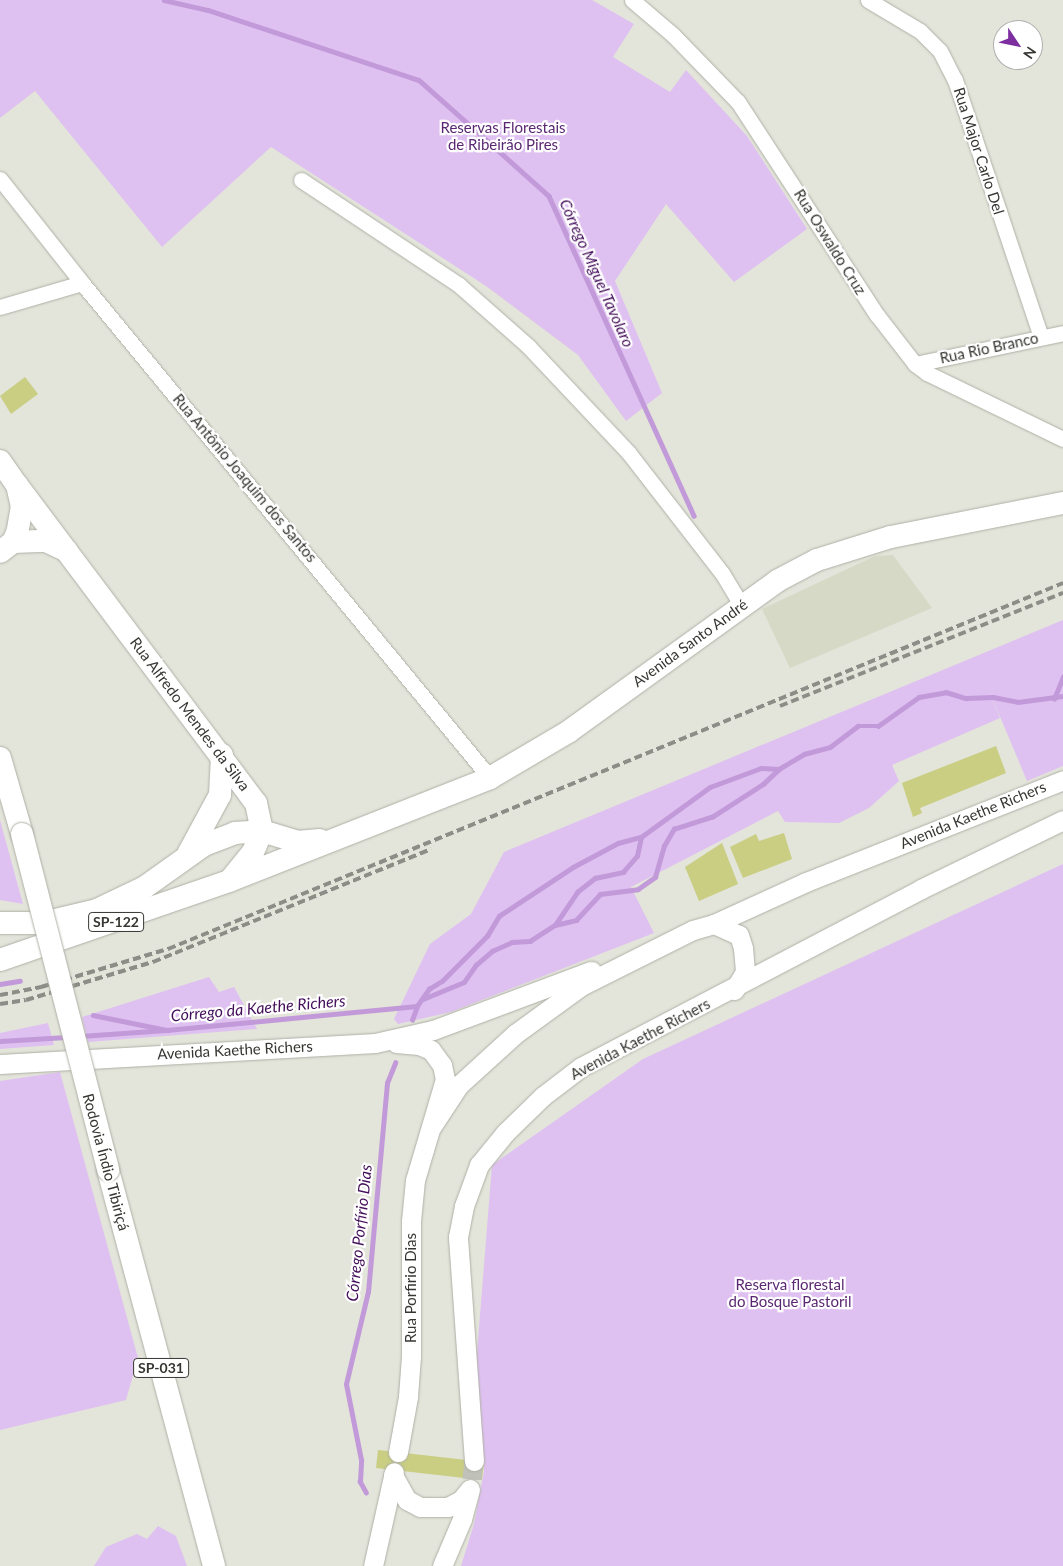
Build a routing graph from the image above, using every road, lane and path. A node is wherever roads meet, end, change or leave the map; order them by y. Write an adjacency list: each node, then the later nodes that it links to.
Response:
1 (632, 0): 9 (street, Rua Oswaldo Cruz)
2 (868, 0): 8 (street, Rua Major Carlo Del)
3 (0, 179): 5 (street, Rua Antônio Joaquim dos Santos)
4 (301, 180): 16 (street)
5 (82, 283): 6 (street); 19 (street, Rua Antônio Joaquim dos Santos)
6 (0, 307)
7 (1063, 333): 8 (street, Rua Rio Branco)
8 (1041, 337): 9 (street, Rua Rio Branco)
9 (915, 364): 10 (street, Rua Oswaldo Cruz)
10 (1063, 439)
11 (0, 461): 12 (highway, Rua Alfredo Mendes da Silva)
12 (17, 485): 14 (highway); 15 (highway, Rua Alfredo Mendes da Silva)
13 (1063, 503): 16 (highway, Avenida Santo André)
14 (5, 550): 15 (highway, Rua Alfredo Mendes da Silva)
15 (70, 552): 17 (highway, Rua Alfredo Mendes da Silva)
16 (742, 606): 19 (highway, Avenida Santo André)
17 (222, 754): 22 (highway, Rua Alfredo Mendes da Silva); 25 (highway)
18 (0, 758): 37 (highway, Rodovia Índio Tibiriçá / SP-031, bridge)
19 (490, 778): 23 (highway, Avenida Santo André)
20 (1063, 780): 28 (main road, Avenida Kaethe Richers)
21 (1063, 820): 31 (main road, Avenida Kaethe Richers)
22 (262, 831): 23 (highway, Avenida Santo André); 24 (highway, SP-122); 26 (highway)
23 (338, 837): 26 (highway, Avenida Santo André)
24 (219, 839): 25 (highway, SP-122); 26 (highway)
25 (185, 859): 27 (highway, SP-122)
26 (229, 881): 30 (highway, SP-122)
27 (0, 923)
28 (714, 924): 29 (main road, Avenida Kaethe Richers); 31 (main road)
29 (663, 944): 32 (main road, Avenida Kaethe Richers); 34 (main road, Avenida Kaethe Richers)
30 (1, 960)
31 (734, 990): 36 (main road, Avenida Kaethe Richers)
32 (375, 1043): 33 (main road, Avenida Kaethe Richers); 34 (main road)
33 (0, 1064)
34 (432, 1126): 35 (main road, Rua Porfirio Dias)
35 (395, 1466): 36 (main road); 38 (main road, Rua Porfirio Dias)
36 (472, 1476): 39 (main road, Avenida Kaethe Richers)
37 (214, 1566)
38 (373, 1566)
39 (442, 1566)

